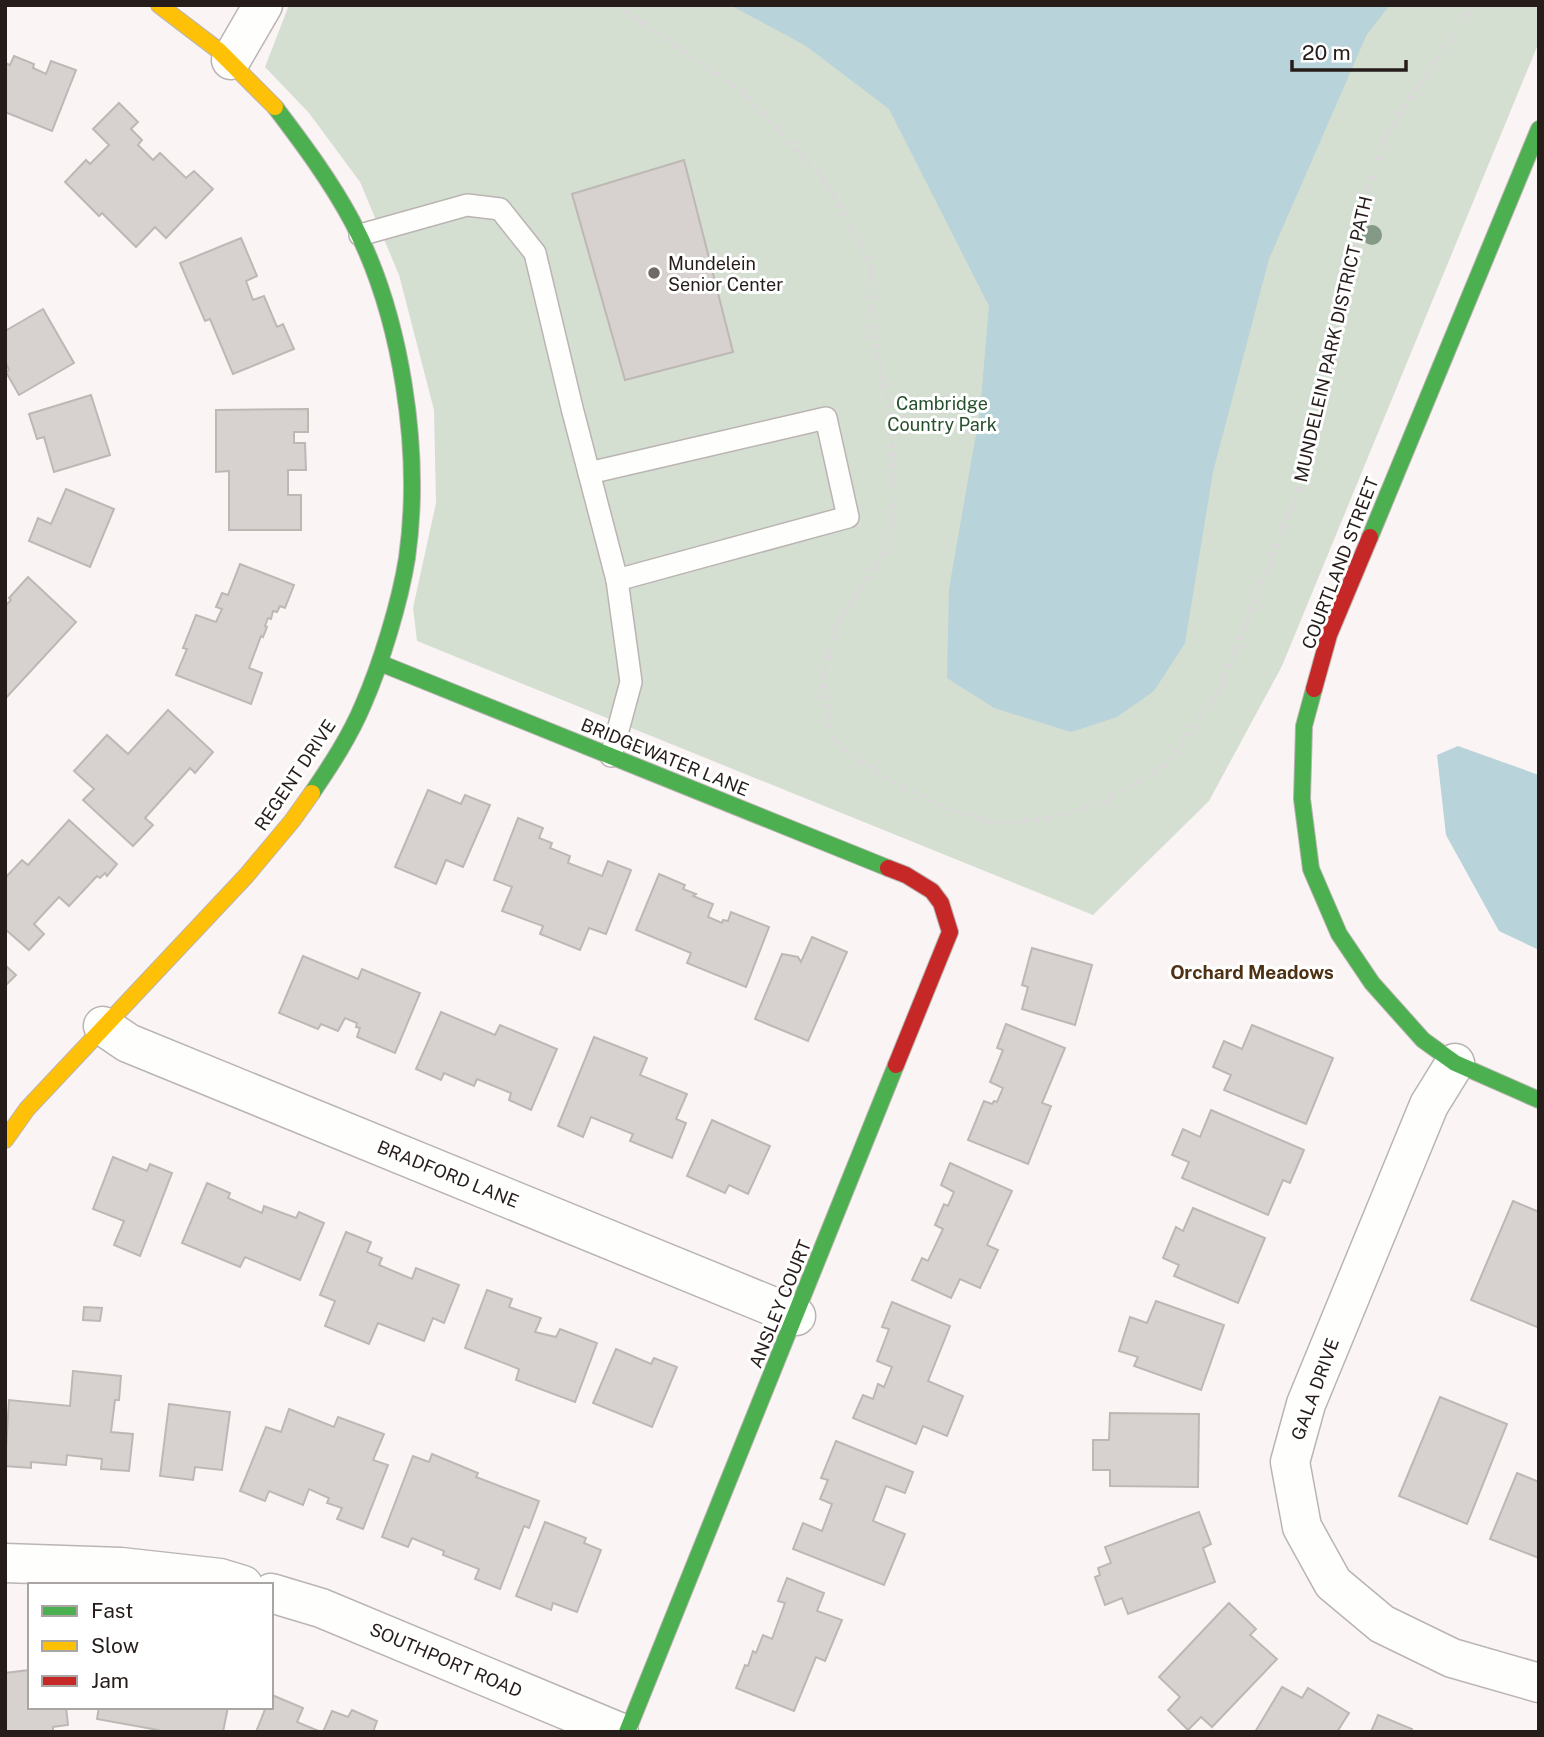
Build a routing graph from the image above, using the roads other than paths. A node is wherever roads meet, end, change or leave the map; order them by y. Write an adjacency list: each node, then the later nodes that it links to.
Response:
1 (159, 5): 3 (street, REGENT DRIVE)
2 (263, 5): 3 (street)
3 (231, 60): 5 (street, REGENT DRIVE)
4 (1539, 129): 12 (street, COURTLAND STREET)
5 (360, 235): 6 (lane); 8 (street, REGENT DRIVE)
6 (589, 473): 7 (lane); 7 (lane)
7 (617, 580): 9 (lane)
8 (380, 663): 9 (street, BRIDGEWATER LANE); 11 (street, REGENT DRIVE)
9 (611, 756): 10 (street, BRIDGEWATER LANE)
10 (933, 890): 15 (street, ANSLEY COURT)
11 (103, 1026): 14 (street, REGENT DRIVE); 15 (street, BRADFORD LANE)
12 (1455, 1063): 13 (street, COURTLAND STREET); 19 (street, GALA DRIVE)
13 (1539, 1100)
14 (5, 1140)
15 (796, 1316): 21 (street, ANSLEY COURT)
16 (5, 1563): 17 (street)
17 (236, 1583)
18 (273, 1594): 20 (street, SOUTHPORT ROAD)
19 (1539, 1683)
20 (619, 1732)
21 (626, 1732)

